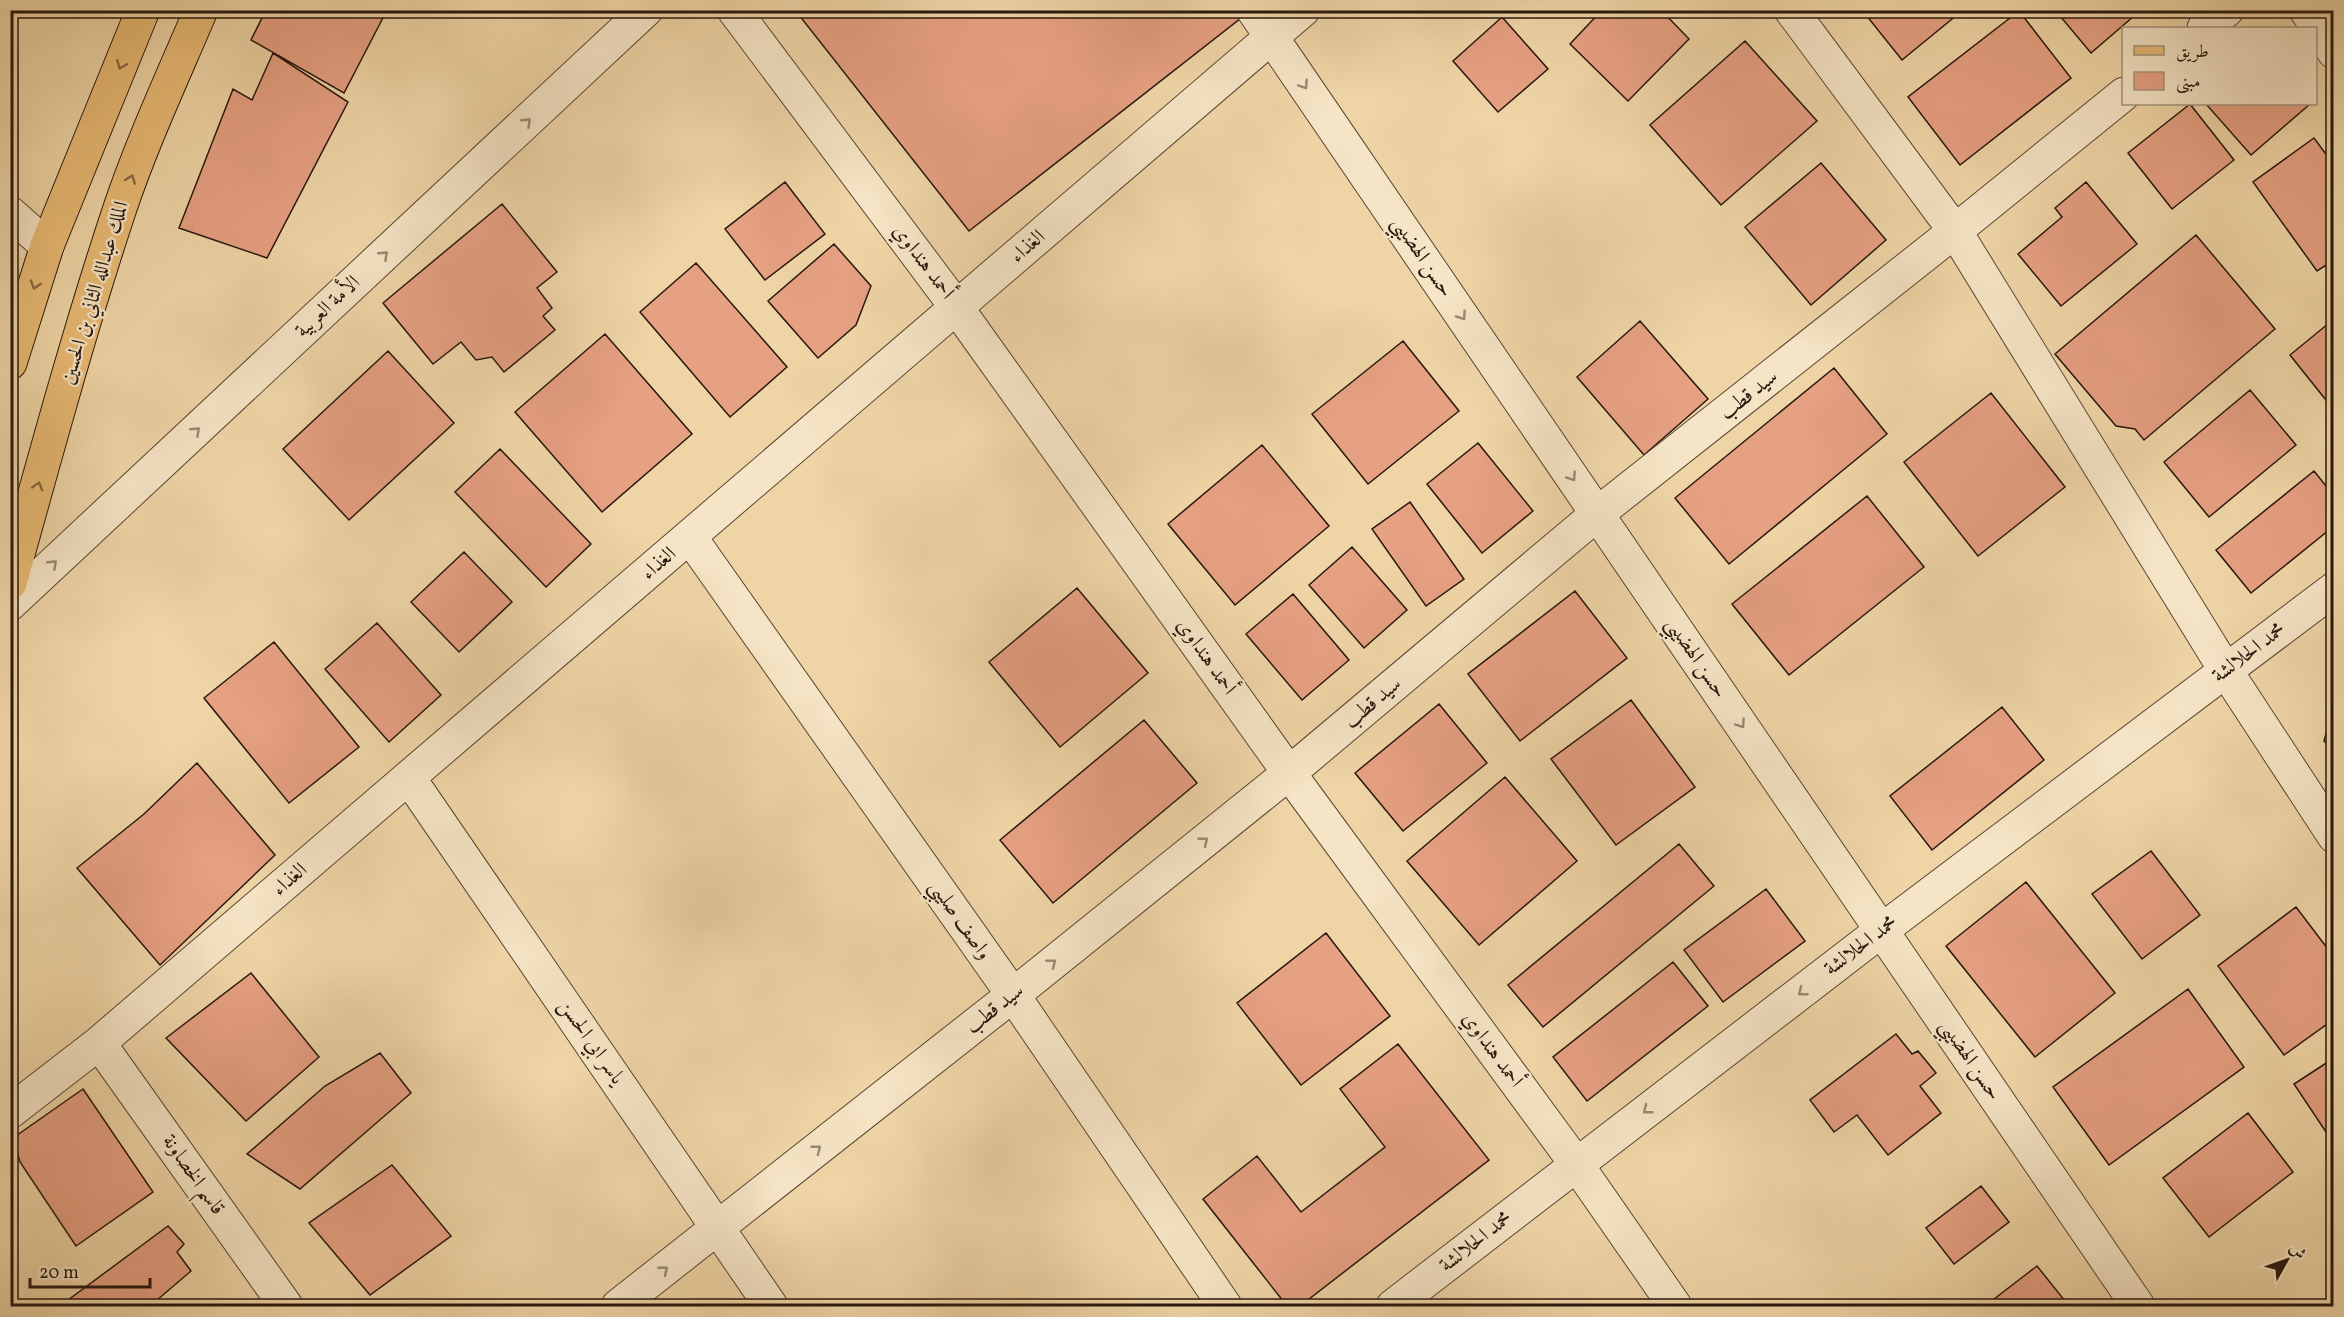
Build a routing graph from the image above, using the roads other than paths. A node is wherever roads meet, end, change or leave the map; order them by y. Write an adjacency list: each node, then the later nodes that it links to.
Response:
1 (143, 10): 16 (main road, one-way to 16)
2 (201, 10): 21 (main road, الملك عبدالله الثاني بن الحسين, one-way to 2)
3 (646, 10): 23 (street, الأمة العربية, one-way to 3)
4 (734, 10): 17 (street, أحمد هنداوي)
5 (1253, 10): 11 (street, حسن الهضيبي)
6 (1304, 10): 11 (street, الغذاء)
7 (1791, 10): 15 (street)
8 (2227, 10): 10 (street)
9 (2306, 10): 12 (street)
10 (2205, 27)
11 (1271, 37): 17 (street, الغذاء); 19 (street, حسن الهضيبي, one-way to 19)
12 (2334, 52)
13 (2122, 96): 15 (street, سيد قطب)
14 (10, 213): 16 (street)
15 (1955, 231): 19 (street, سيد قطب); 24 (street)
16 (47, 246): 18 (main road, one-way to 18)
17 (957, 308): 20 (street, الغذاء); 25 (street, أحمد هنداوي)
18 (10, 363)
19 (1597, 514): 25 (street, سيد قطب); 28 (street, حسن الهضيبي, one-way to 28)
20 (690, 537): 26 (street, الغذاء); 29 (street, واصف صليبي)
21 (10, 583)
22 (2334, 590): 24 (street, محمد الحلالشة)
23 (10, 604)
24 (2226, 671): 27 (street); 28 (street, محمد الحلالشة)
25 (1289, 773): 29 (street, سيد قطب, one-way to 25); 32 (street, أحمد هنداوي)
26 (409, 778): 30 (street, الغذاء); 33 (street, ياسر ابي الحسن)
27 (2334, 836)
28 (1882, 930): 32 (street, محمد الحلالشة, one-way to 32); 40 (street, حسن الهضيبي)
29 (1012, 996): 33 (street, سيد قطب, one-way to 29); 37 (street, واصف صليبي)
30 (99, 1043): 31 (street, الغذاء); 34 (street, قاسم الخصاونة)
31 (10, 1112)
32 (1577, 1165): 38 (street, محمد الحلالشة); 39 (street, أحمد هنداوي)
33 (718, 1226): 35 (street, سيد قطب, one-way to 33); 36 (street, ياسر ابي الحسن)
34 (286, 1306)
35 (618, 1306)
36 (771, 1306)
37 (1225, 1306)
38 (1393, 1306)
39 (1676, 1306)
40 (2138, 1306)

